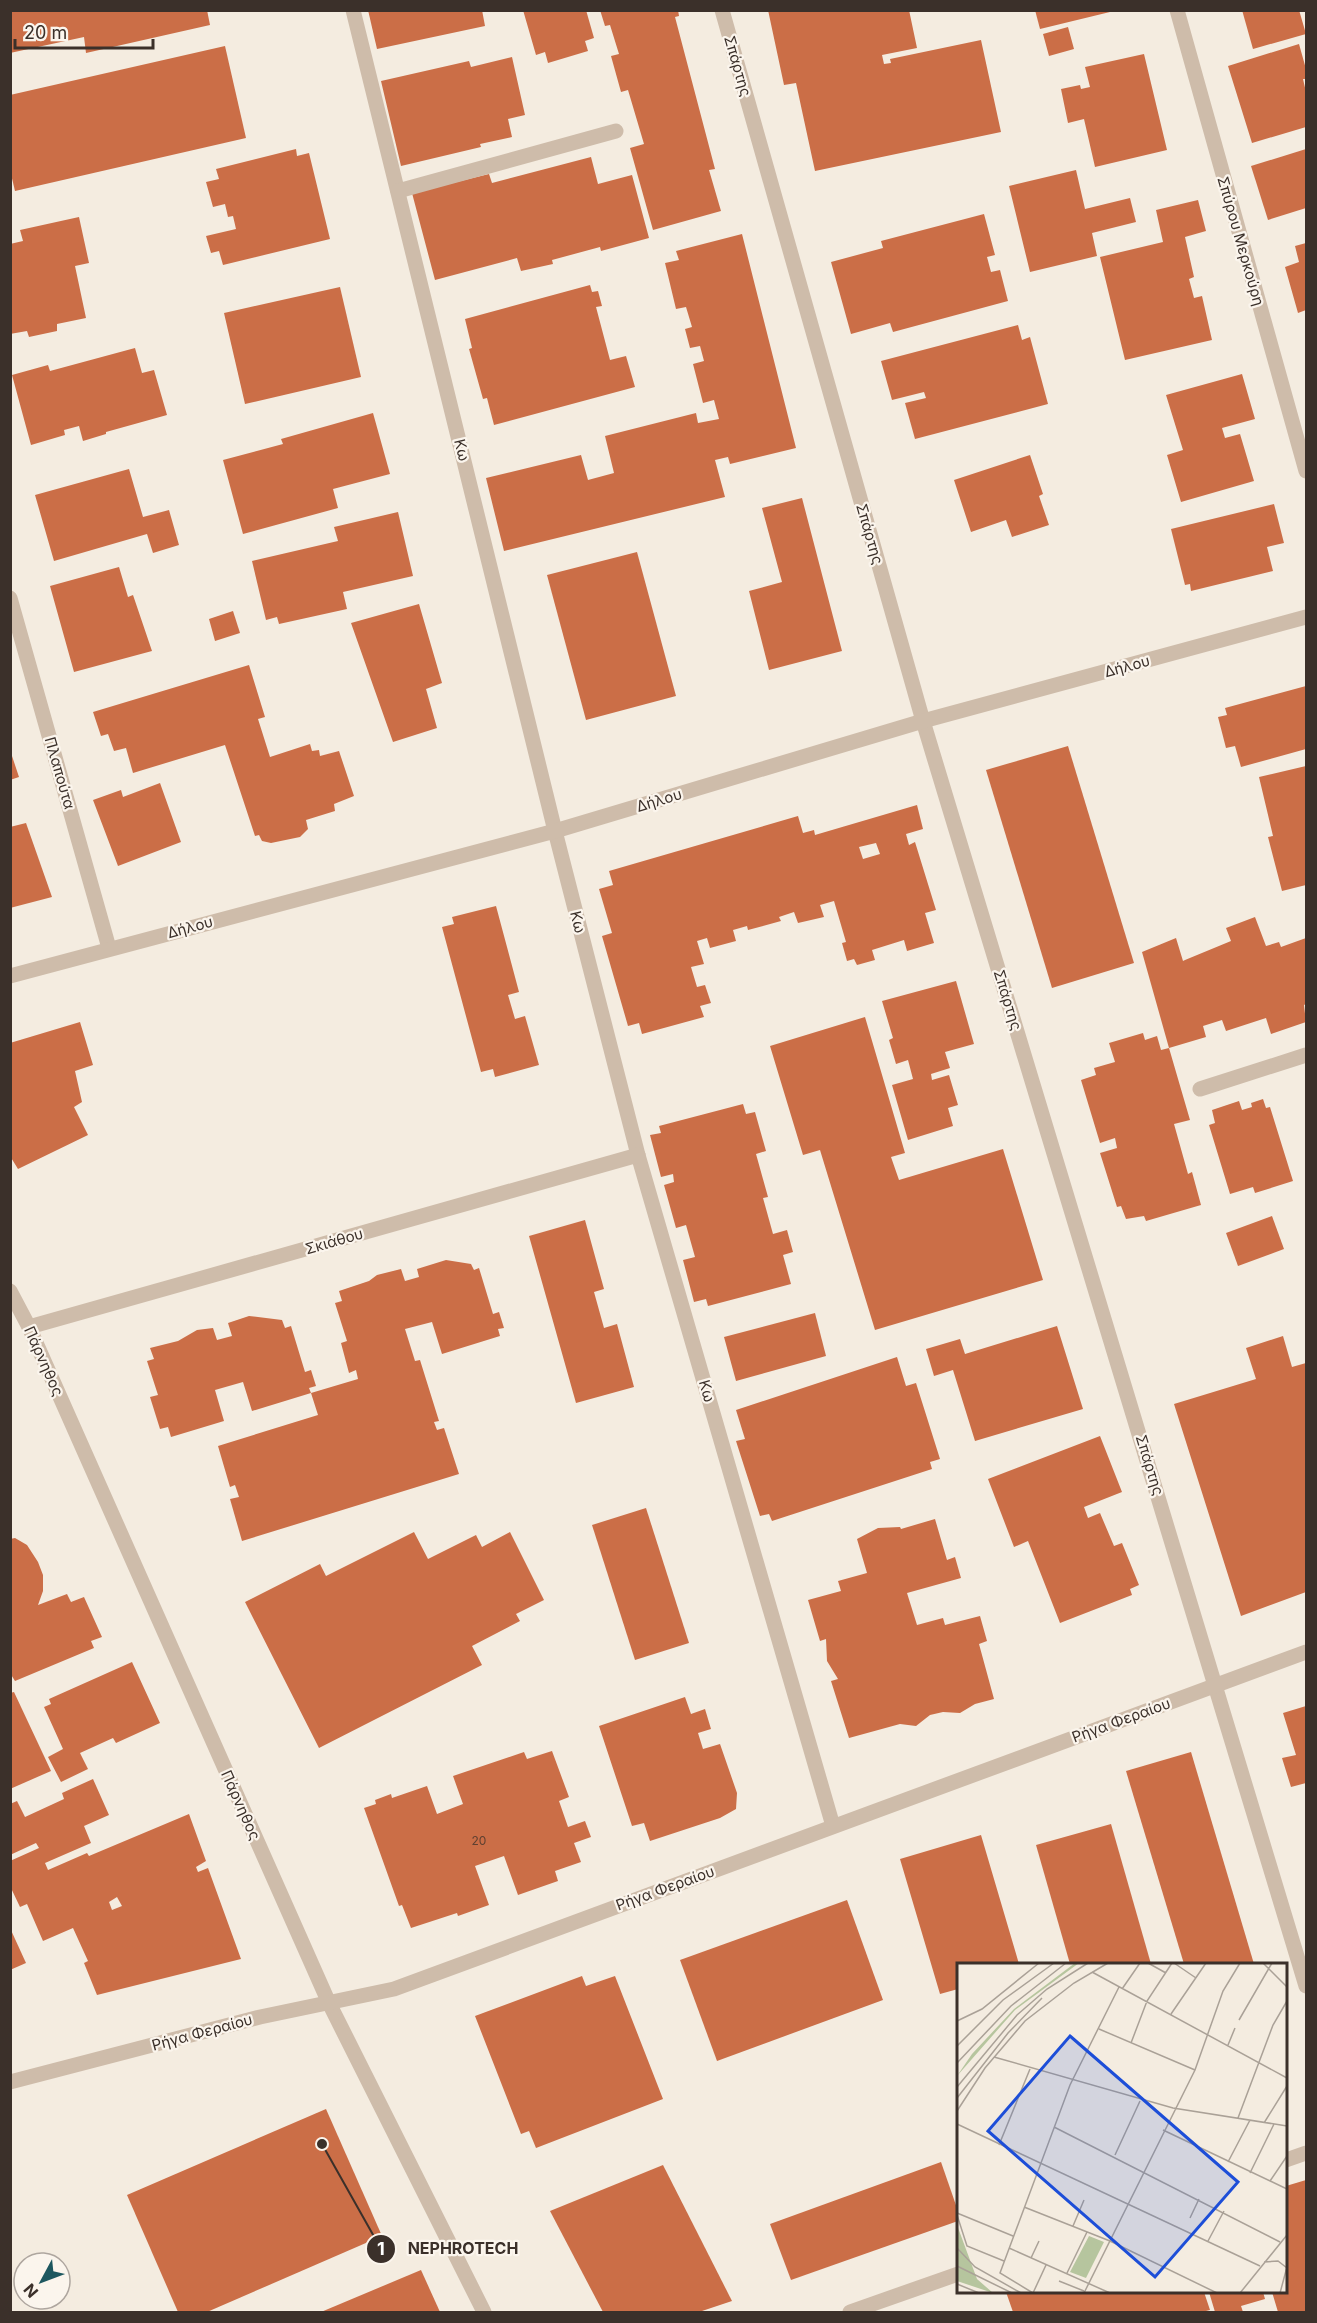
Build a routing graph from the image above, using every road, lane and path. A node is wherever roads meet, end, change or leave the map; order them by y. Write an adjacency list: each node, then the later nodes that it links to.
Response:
1 (352, 10): 5 (street, Κω)
2 (722, 10): 9 (street, Σπάρτης)
3 (1177, 10): 6 (street, Σπύρου Μερκούρη)
4 (616, 132): 5 (street)
5 (398, 191): 10 (street, Κω)
6 (1306, 471)
7 (10, 598): 11 (street, Πλαπούτα)
8 (1306, 617): 9 (street, Δήλου)
9 (923, 721): 10 (street, Δήλου); 19 (street, Σπάρτης)
10 (555, 831): 11 (street, Δήλου); 15 (street, Κω)
11 (109, 948): 12 (street, Δήλου)
12 (10, 976)
13 (1306, 1054): 14 (street)
14 (1200, 1089)
15 (638, 1155): 17 (street, Σκιάθου); 20 (street, Κω)
16 (10, 1292): 17 (street, Πάρνηθος)
17 (29, 1327): 22 (street, Πάρνηθος)
18 (1306, 1652): 19 (street, Ρήγα Φεραίου)
19 (1216, 1685): 20 (street, Ρήγα Φεραίου); 21 (street, Σπάρτης)
20 (832, 1826): 22 (street, Ρήγα Φεραίου)
21 (1306, 1986)
22 (329, 2003): 23 (street, Ρήγα Φεραίου); 27 (street, Πάρνηθος)
23 (10, 2082)
24 (1306, 2153): 25 (street)
25 (1287, 2160)
26 (957, 2274): 28 (street)
27 (484, 2313)
28 (849, 2313)

